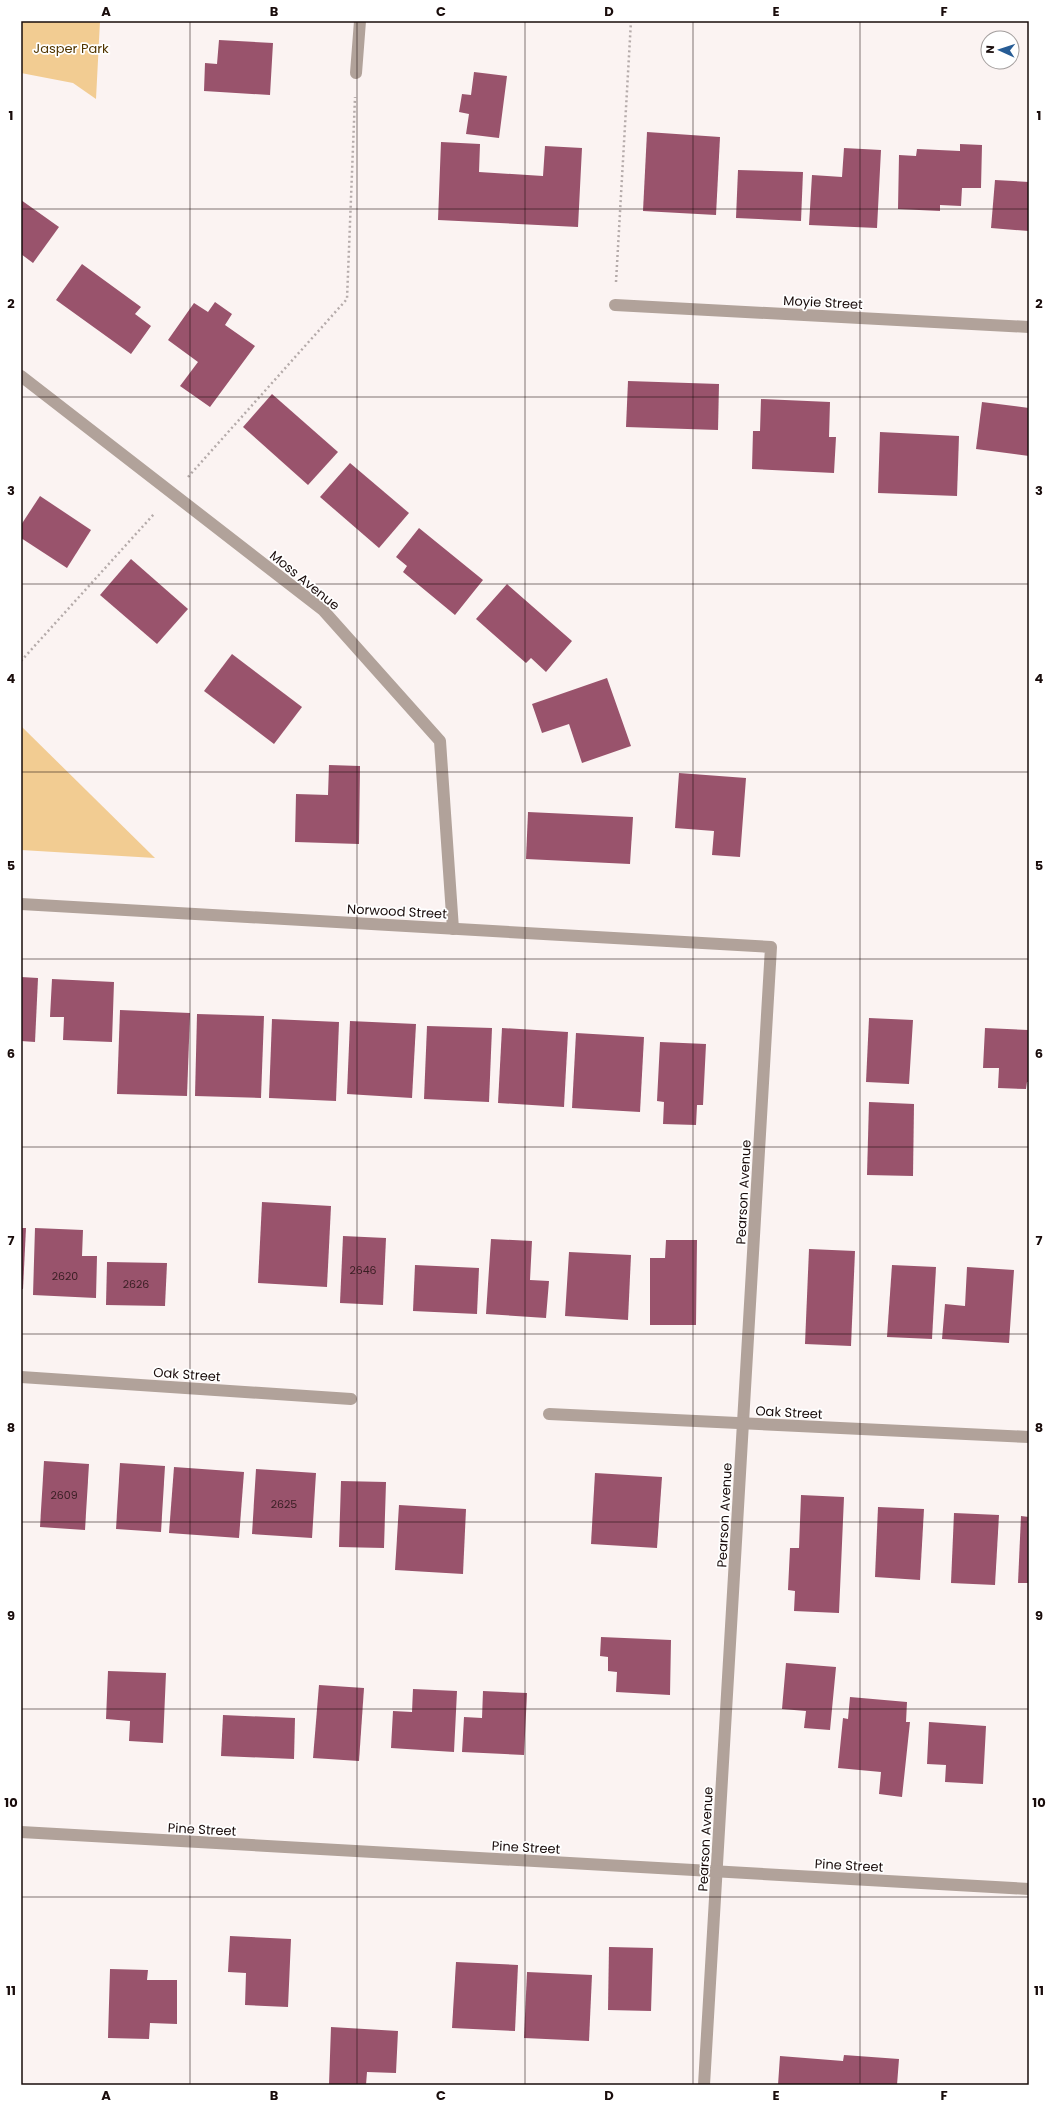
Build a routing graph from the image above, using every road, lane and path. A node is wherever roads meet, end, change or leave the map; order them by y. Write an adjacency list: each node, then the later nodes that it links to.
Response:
1 (360, 21): 3 (street)
2 (631, 21): 4 (path)
3 (356, 73): 7 (path)
4 (615, 305): 5 (street, Moyie Street)
5 (1029, 326)
6 (21, 376): 11 (street, Moss Avenue)
7 (187, 477)
8 (154, 514): 9 (path)
9 (21, 661)
10 (21, 904): 11 (street, Norwood Street)
11 (453, 928): 12 (street, Norwood Street)
12 (771, 947): 16 (street, Pearson Avenue)
13 (21, 1377): 14 (street, Oak Street)
14 (351, 1399)
15 (549, 1414): 16 (street, Oak Street)
16 (744, 1424): 17 (street, Oak Street); 19 (street, Pearson Avenue)
17 (1029, 1437)
18 (21, 1832): 19 (street, Pine Street)
19 (717, 1872): 20 (street, Pine Street); 21 (street, Pearson Avenue)
20 (1029, 1889)
21 (704, 2085)

